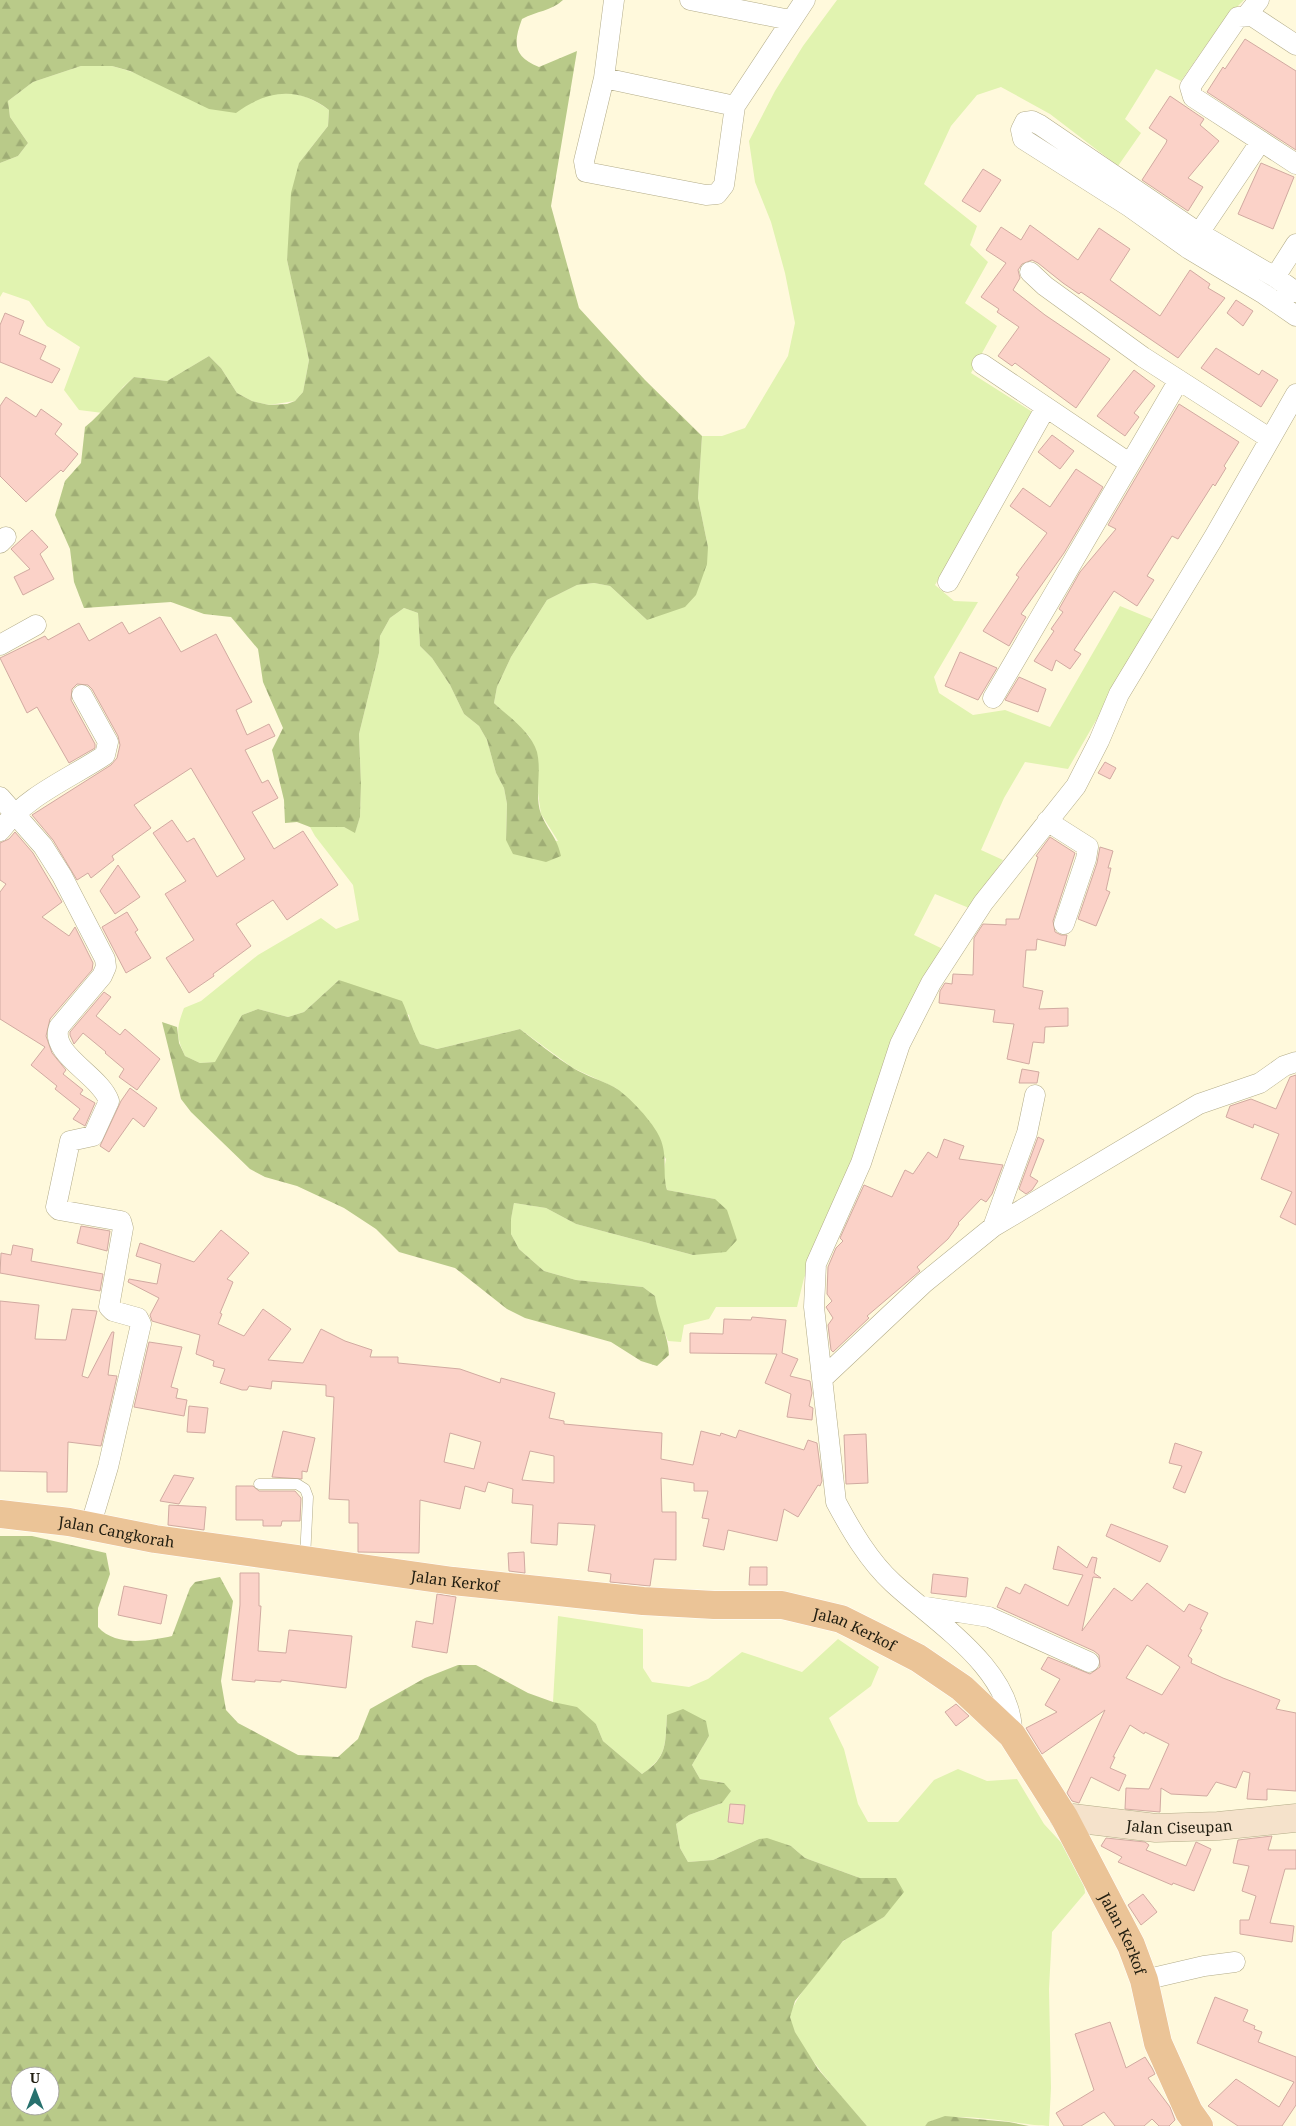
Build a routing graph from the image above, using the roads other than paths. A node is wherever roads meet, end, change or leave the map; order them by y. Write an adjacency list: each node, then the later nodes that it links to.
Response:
1 (614, 0): 8 (street)
2 (690, 0): 6 (street)
3 (805, 0): 6 (street)
4 (1259, 0): 5 (street)
5 (1246, 16): 7 (street); 10 (street)
6 (790, 20): 9 (street)
7 (1296, 45)
8 (604, 78): 9 (street); 9 (street)
9 (735, 106)
10 (1261, 141): 11 (street); 12 (street)
11 (1296, 164)
12 (1194, 241): 12 (street); 15 (street); 17 (street)
13 (1296, 244): 15 (street)
14 (1030, 272): 19 (street)
15 (1276, 277): 16 (street)
16 (1296, 292)
17 (1296, 316)
18 (982, 364): 21 (street)
19 (1179, 380): 22 (street); 23 (street)
20 (1296, 394): 22 (street)
21 (1046, 407): 23 (street); 24 (street)
22 (1269, 438): 31 (street)
23 (1129, 463): 28 (street)
24 (948, 582)
25 (36, 626): 26 (street)
26 (0, 645)
27 (82, 695): 30 (street)
28 (993, 698)
29 (0, 796): 30 (street)
30 (13, 814): 32 (street); 40 (street)
31 (1047, 821): 33 (street); 37 (street)
32 (0, 831)
33 (1064, 924)
34 (1296, 1062): 36 (street)
35 (1035, 1096): 36 (street)
36 (993, 1227): 37 (street)
37 (823, 1378): 43 (street)
38 (259, 1484): 42 (lane)
39 (0, 1514): 40 (main road, Jalan Cangkorah)
40 (90, 1527): 41 (main road, Jalan Cangkorah)
41 (232, 1550): 42 (main road, Jalan Kerkof)
42 (304, 1561): 45 (main road, Jalan Kerkof)
43 (920, 1606): 44 (street); 45 (street)
44 (1089, 1662)
45 (1012, 1735): 46 (main road, Jalan Kerkof)
46 (1064, 1817): 47 (main road, Jalan Ciseupan); 49 (main road, Jalan Kerkof)
47 (1296, 1818)
48 (1235, 1962): 49 (street)
49 (1144, 1980): 50 (main road, Jalan Kerkof)
50 (1199, 2126)

